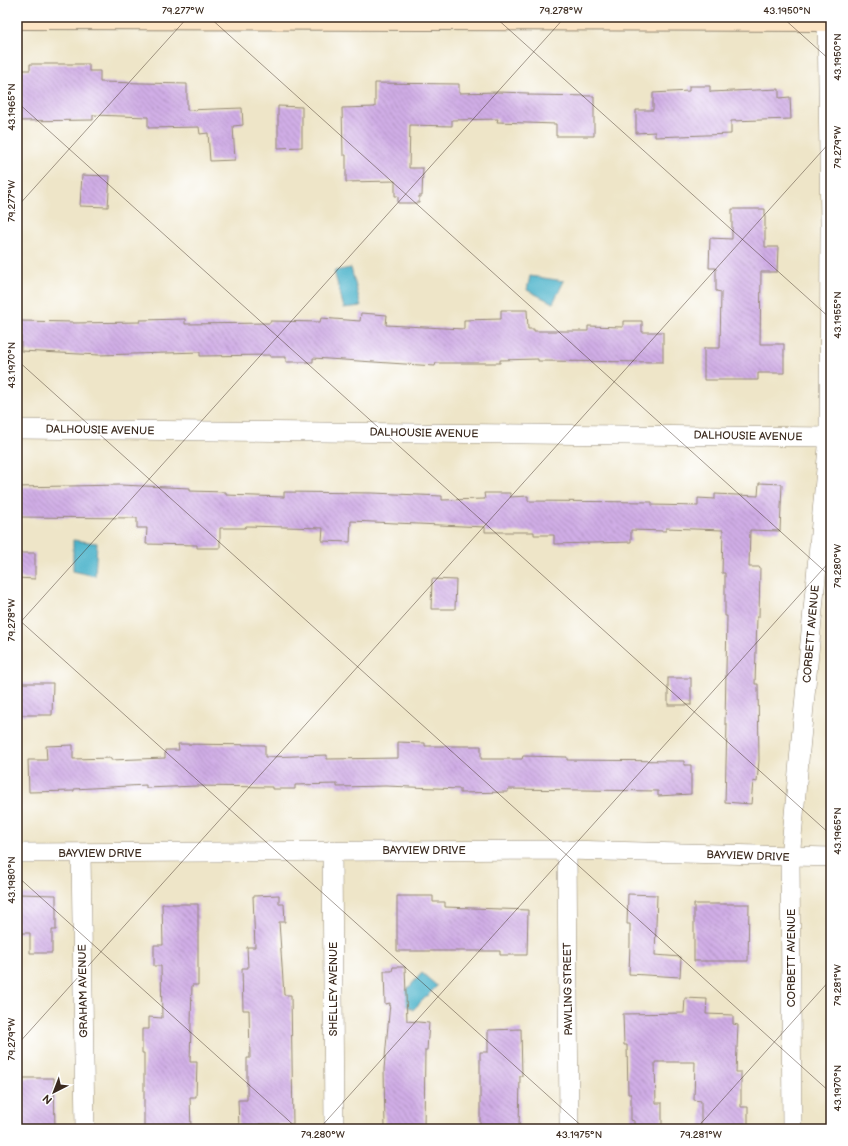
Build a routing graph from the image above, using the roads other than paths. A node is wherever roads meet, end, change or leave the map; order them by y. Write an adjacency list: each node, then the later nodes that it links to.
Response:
1 (17, 18): 2 (main road)
2 (284, 18): 3 (main road)
3 (829, 19): 5 (street, CORBETT AVENUE)
4 (17, 430): 5 (street, DALHOUSIE AVENUE)
5 (830, 437): 11 (street, CORBETT AVENUE)
6 (332, 850): 7 (street, BAYVIEW DRIVE); 9 (street, BAYVIEW DRIVE); 13 (street, SHELLEY AVENUE)
7 (567, 850): 11 (street, BAYVIEW DRIVE); 14 (street, PAWLING STREET)
8 (17, 853): 9 (street, BAYVIEW DRIVE)
9 (81, 854): 12 (street, GRAHAM AVENUE)
10 (831, 857): 11 (street, BAYVIEW DRIVE)
11 (790, 858): 15 (street, CORBETT AVENUE)
12 (85, 1129)
13 (334, 1129)
14 (569, 1129)
15 (792, 1129)

